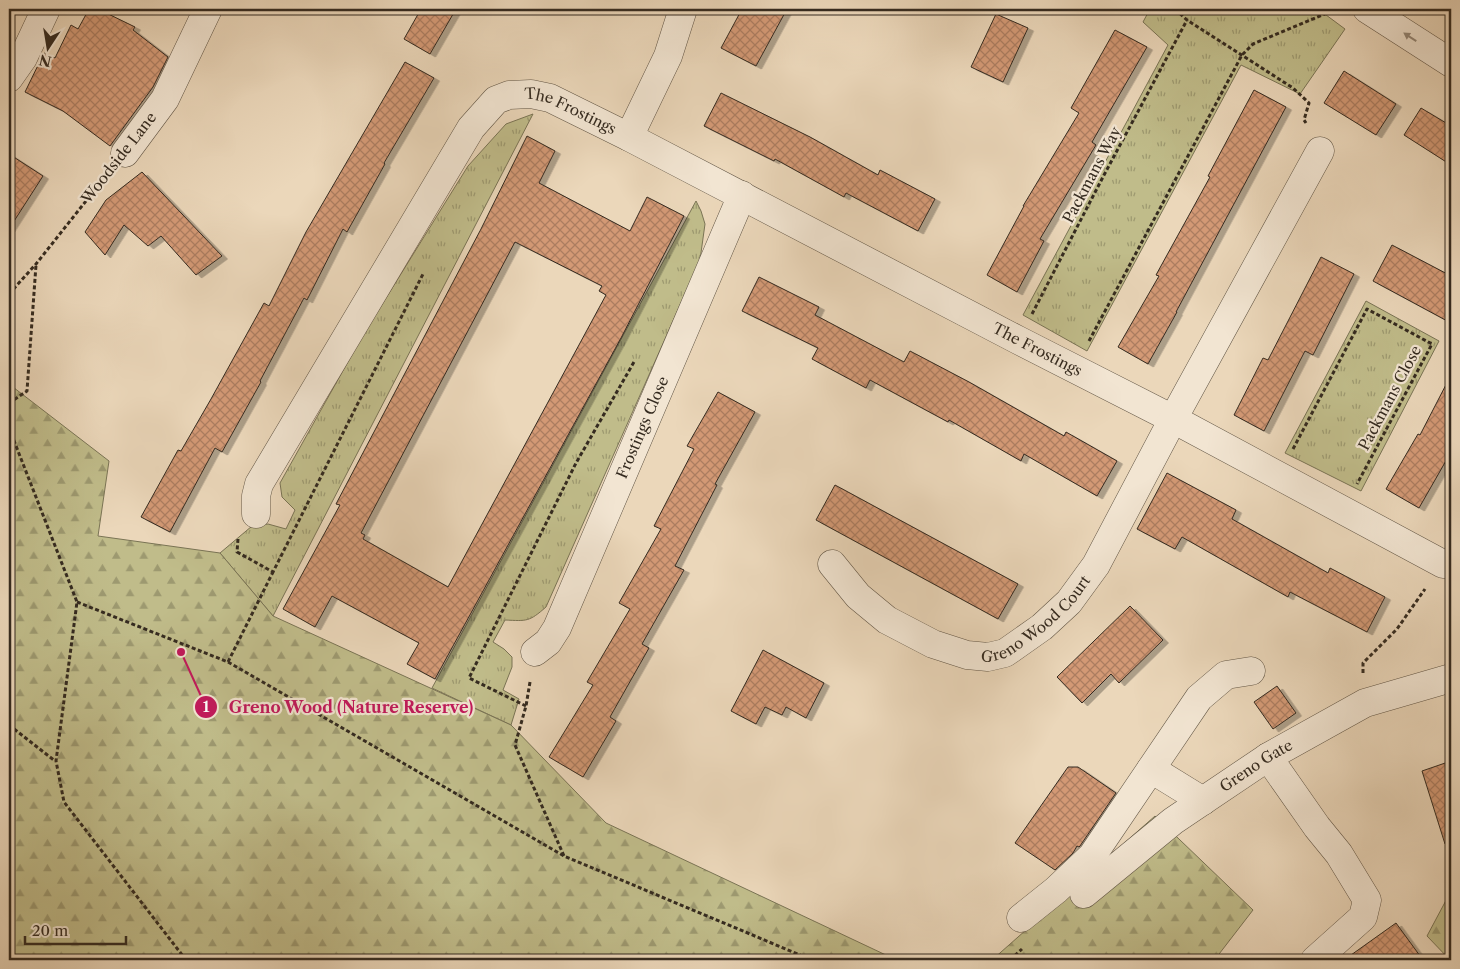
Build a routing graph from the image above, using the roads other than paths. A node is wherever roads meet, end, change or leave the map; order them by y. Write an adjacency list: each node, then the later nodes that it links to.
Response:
1 (46, 9): 6 (street)
2 (208, 9): 9 (street, Woodside Lane)
3 (683, 9): 7 (street, The Frostings)
4 (1367, 9): 5 (street, one-way to 4)
5 (1451, 63)
6 (9, 78)
7 (630, 137): 10 (street, The Frostings); 12 (street, The Frostings)
8 (1320, 151): 11 (street, Greno Wood Court)
9 (125, 153)
10 (742, 195): 11 (street, The Frostings); 15 (street, Frostings Close)
11 (1173, 419): 13 (street, Greno Wood Court); 14 (street, The Frostings)
12 (256, 514)
13 (832, 564)
14 (1443, 564)
15 (535, 652)
16 (1251, 671): 19 (street)
17 (1451, 678): 18 (street, Greno Gate)
18 (1268, 757): 20 (street, Greno Gate); 23 (street)
19 (1151, 769): 20 (street); 22 (street)
20 (1203, 801): 21 (street, Greno Gate)
21 (1084, 894)
22 (1021, 918)
23 (1315, 960)

